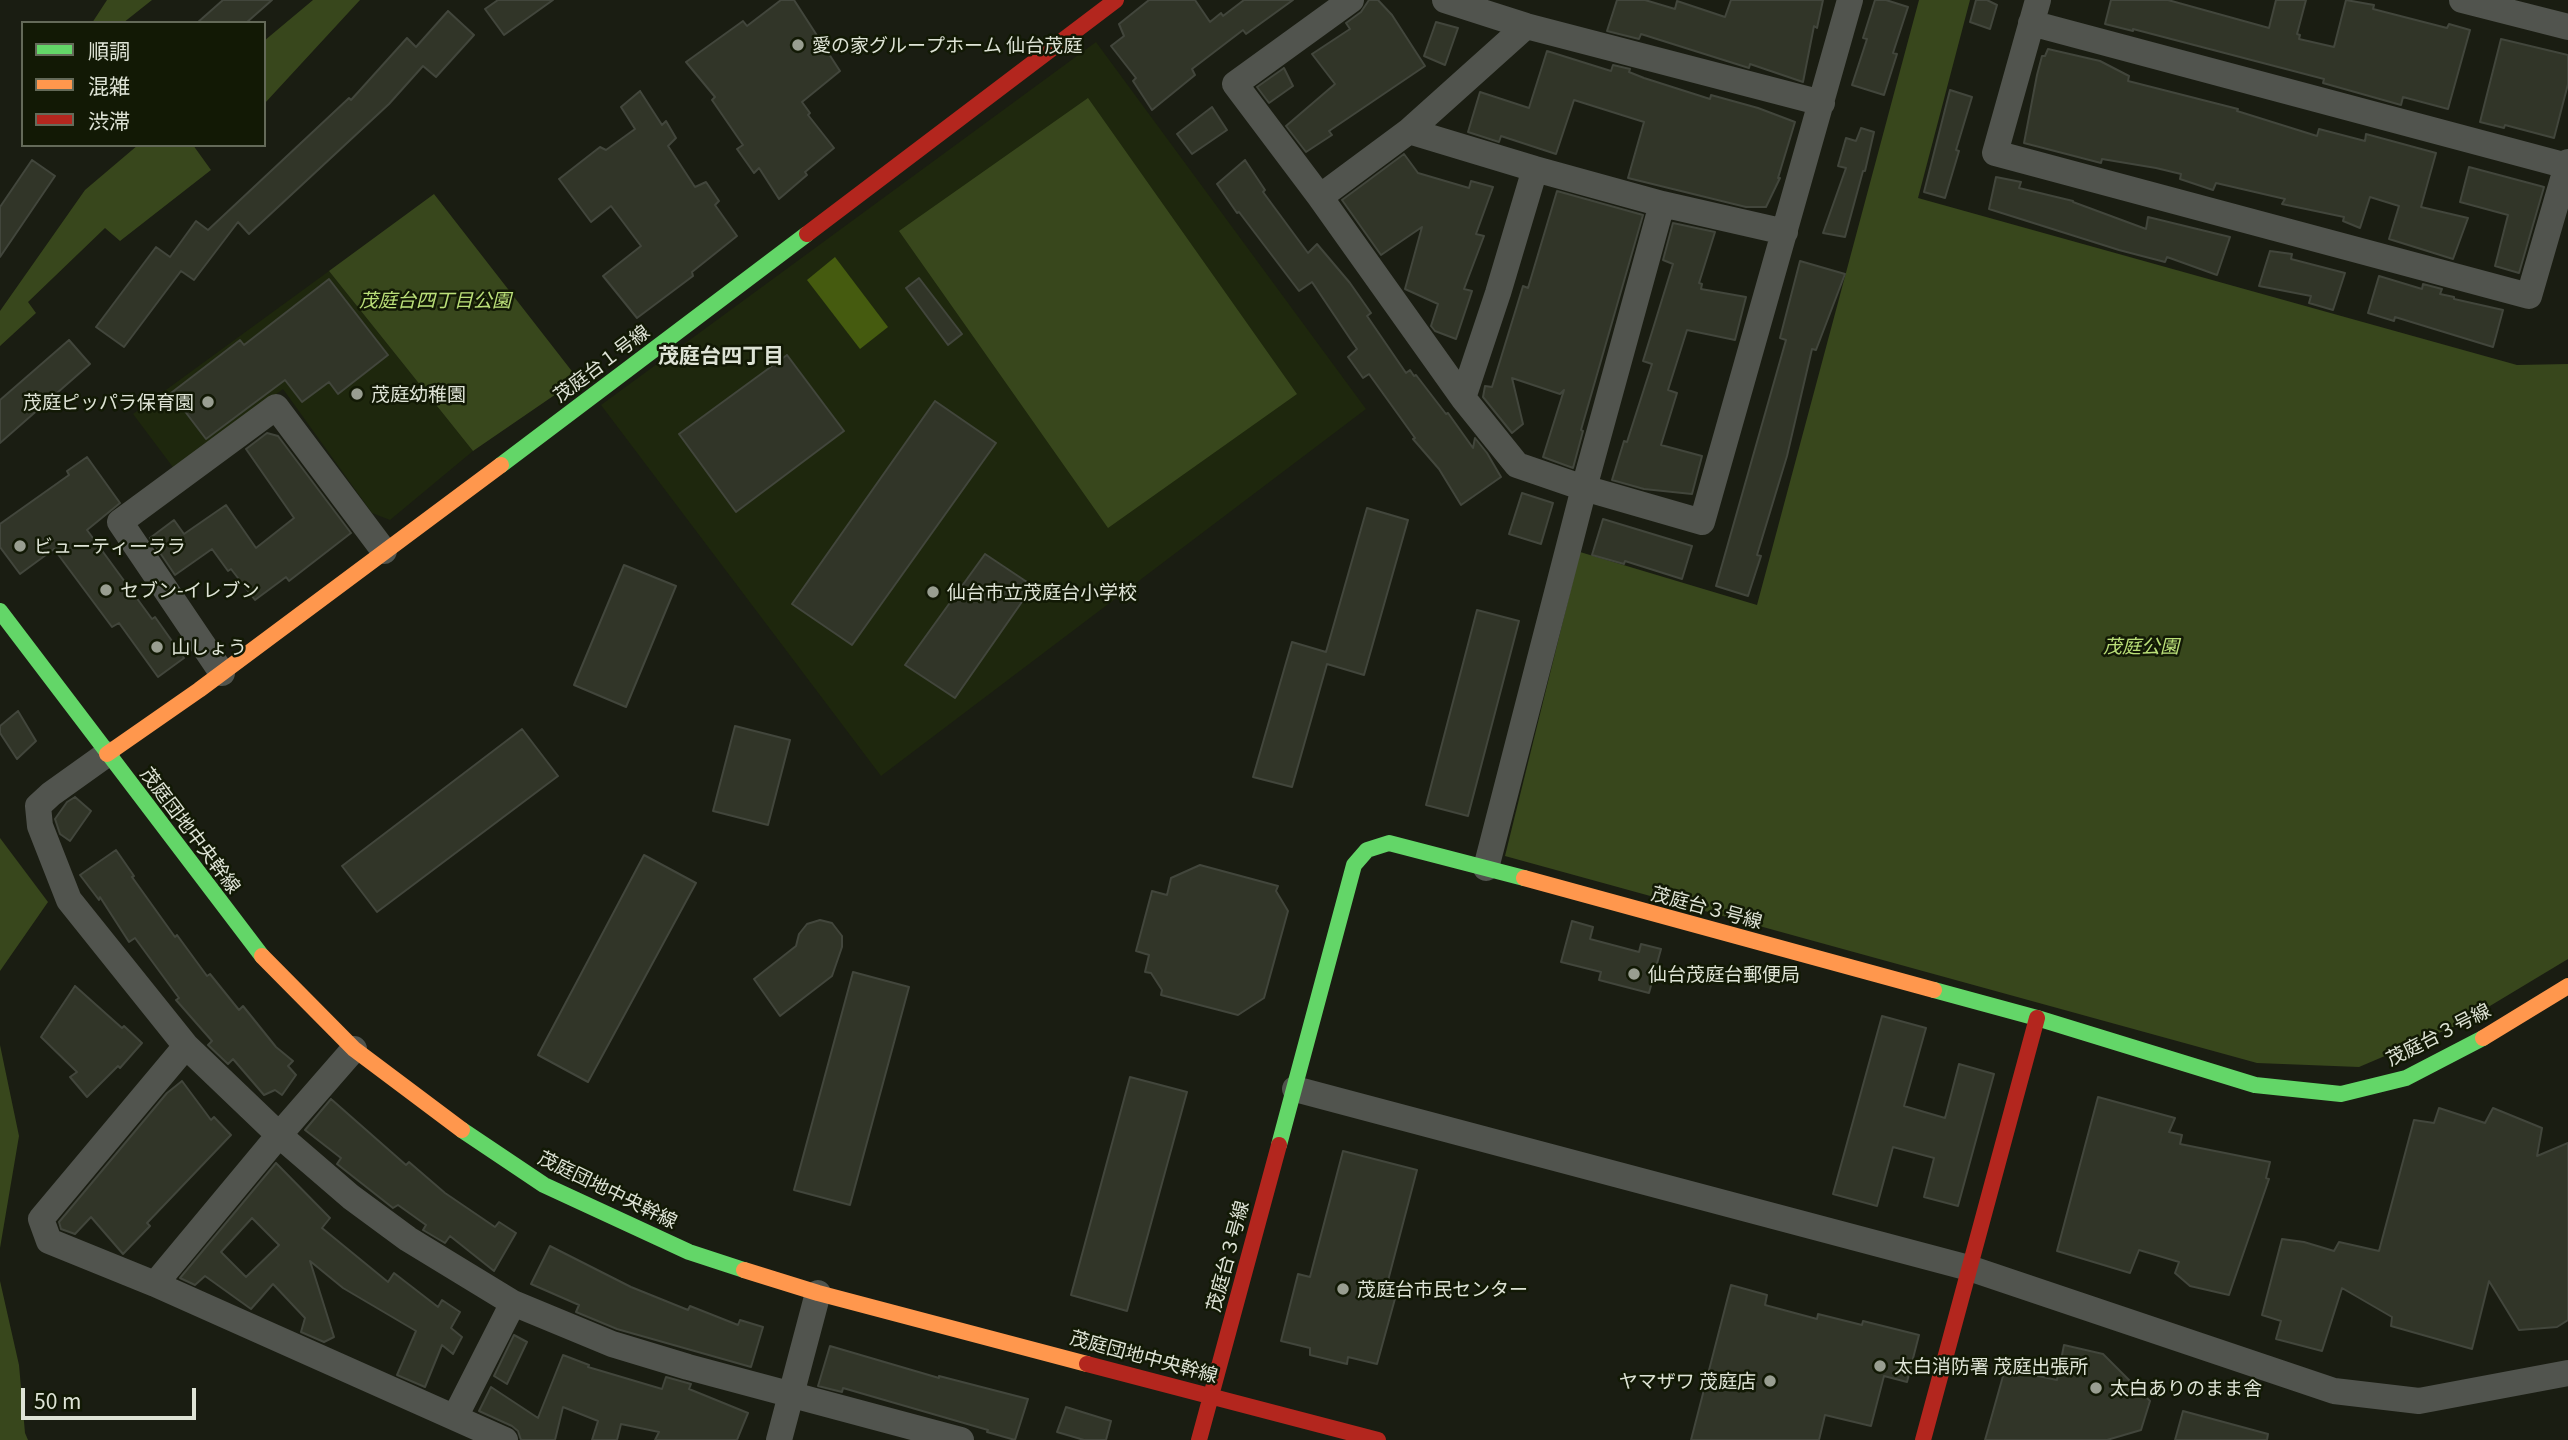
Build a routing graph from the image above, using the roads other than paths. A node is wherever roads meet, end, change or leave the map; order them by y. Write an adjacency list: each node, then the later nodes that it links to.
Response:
1 (1116, 0): 18 (street, 茂庭台１号線)
2 (1351, 0): 13 (street)
3 (1445, 0): 7 (street)
4 (1850, 0): 9 (street)
5 (2462, 0): 8 (street)
6 (2034, 11): 11 (street); 11 (street)
7 (1526, 26): 9 (street); 10 (street)
8 (2568, 27)
9 (1822, 103): 15 (street)
10 (1409, 131): 12 (street); 13 (street)
11 (2567, 164)
12 (1535, 169): 14 (street); 16 (street)
13 (1320, 197): 16 (street)
14 (1662, 204): 15 (street); 17 (street)
15 (1785, 232): 17 (street)
16 (1463, 398): 17 (street)
17 (1584, 488): 22 (street)
18 (384, 551): 20 (street, 茂庭台１号線); 20 (street)
19 (0, 611): 21 (street, 茂庭団地中央幹線)
20 (222, 673): 21 (street, 茂庭台１号線)
21 (107, 754): 25 (street); 26 (street, 茂庭団地中央幹線)
22 (1486, 868): 24 (street, 茂庭台３号線); 27 (street, 茂庭台３号線)
23 (2568, 986): 24 (street, 茂庭台３号線)
24 (2036, 1018): 29 (street)
25 (186, 1046): 28 (street); 30 (street)
26 (354, 1049): 28 (street); 31 (street, 茂庭団地中央幹線)
27 (1295, 1089): 29 (street); 35 (street, 茂庭台３号線)
28 (279, 1135): 30 (street); 32 (street)
29 (1969, 1268): 33 (street); 42 (street)
30 (155, 1284): 36 (street)
31 (818, 1293): 34 (street); 35 (street, 茂庭団地中央幹線)
32 (513, 1303): 34 (street); 36 (street)
33 (2568, 1373)
34 (791, 1394): 38 (street); 39 (street)
35 (1210, 1395): 40 (street, 茂庭台３号線); 41 (street, 茂庭団地中央幹線)
36 (455, 1417): 37 (street)
37 (505, 1440)
38 (779, 1440)
39 (961, 1440)
40 (1199, 1440)
41 (1378, 1440)
42 (1923, 1440)

